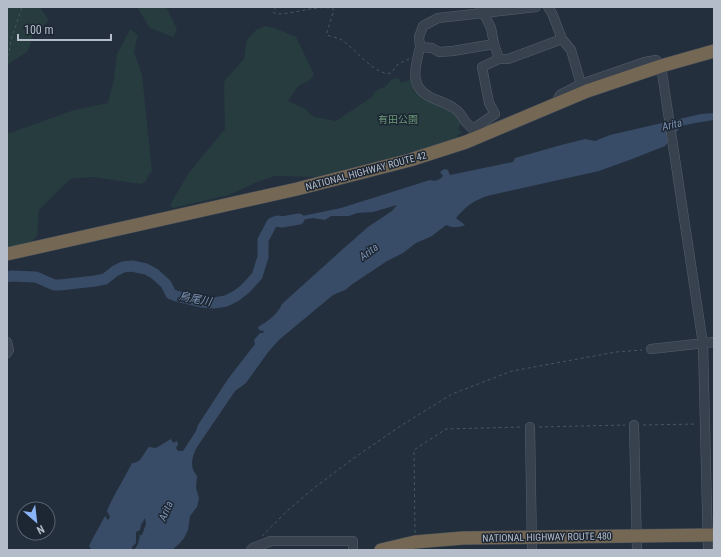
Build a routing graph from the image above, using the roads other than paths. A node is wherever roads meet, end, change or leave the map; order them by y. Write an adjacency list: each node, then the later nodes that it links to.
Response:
1 (536, 7): 3 (street)
2 (548, 7): 4 (street)
3 (481, 10): 5 (street); 6 (street)
4 (562, 39): 8 (street); 10 (street)
5 (494, 44): 6 (street); 8 (street)
6 (420, 47): 12 (street)
7 (714, 51): 9 (highway, NATIONAL HIGHWAY ROUTE 42)
8 (499, 59): 12 (street)
9 (661, 66): 10 (street); 11 (highway, NATIONAL HIGHWAY ROUTE 42); 16 (street)
10 (581, 84): 11 (street)
11 (554, 106): 12 (highway, NATIONAL HIGHWAY ROUTE 42)
12 (477, 132): 13 (highway, NATIONAL HIGHWAY ROUTE 42)
13 (7, 254)
14 (7, 342): 18 (street)
15 (714, 342): 16 (street)
16 (703, 344): 17 (street); 21 (street)
17 (651, 349)
18 (7, 353)
19 (634, 425): 22 (street)
20 (530, 427): 23 (street)
21 (711, 535): 22 (highway, NATIONAL HIGHWAY ROUTE 480); 30 (street)
22 (637, 536): 23 (highway, NATIONAL HIGHWAY ROUTE 480); 29 (street)
23 (532, 537): 24 (highway, NATIONAL HIGHWAY ROUTE 480); 28 (street)
24 (416, 546): 27 (highway, NATIONAL HIGHWAY ROUTE 480)
25 (251, 550): 26 (street)
26 (353, 550)
27 (381, 550)
28 (532, 550)
29 (637, 550)
30 (708, 550)

